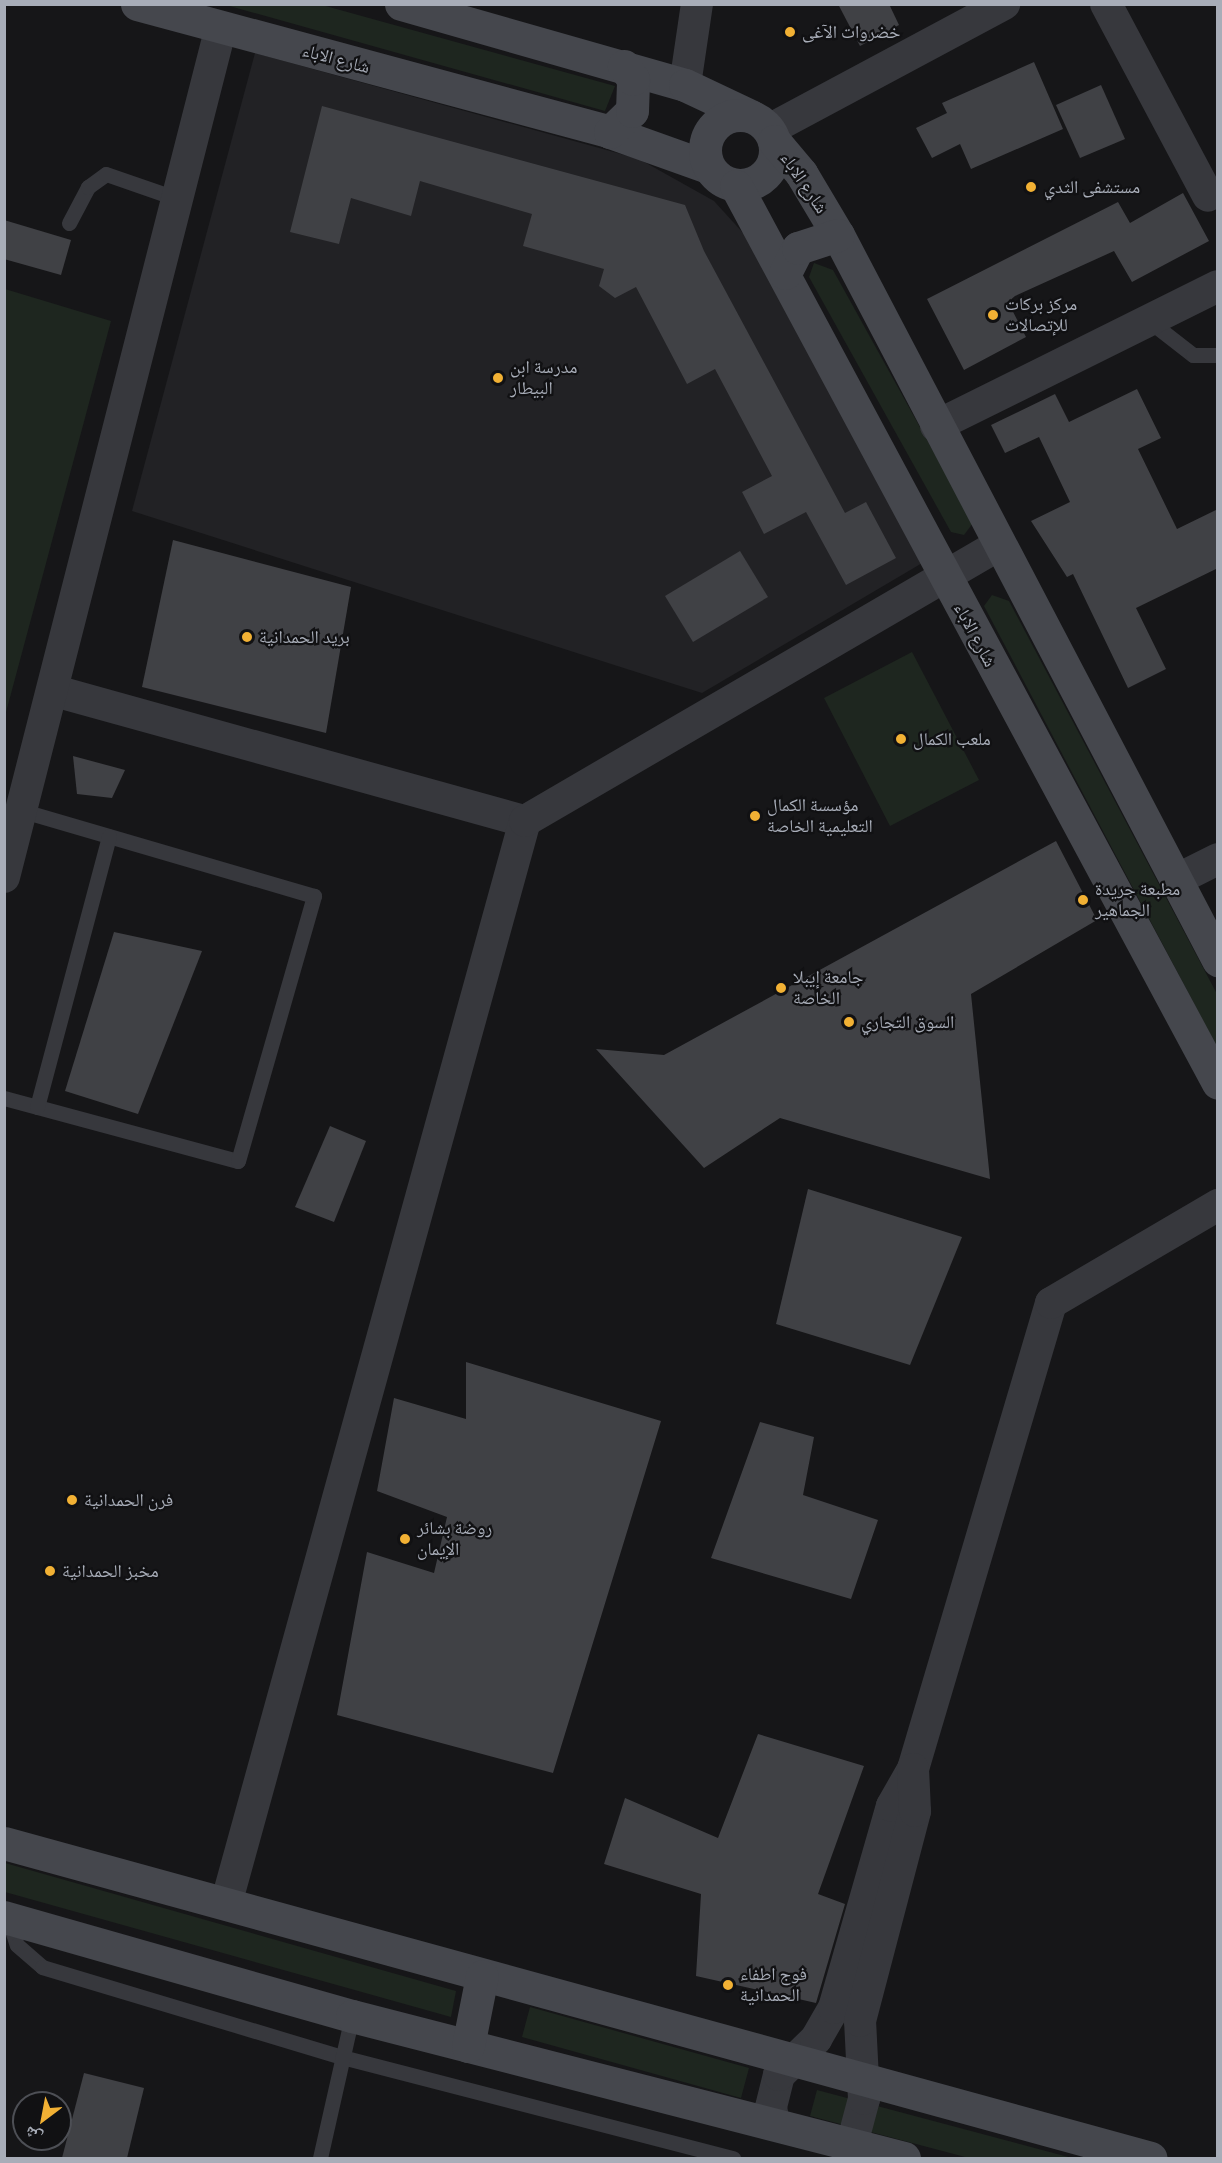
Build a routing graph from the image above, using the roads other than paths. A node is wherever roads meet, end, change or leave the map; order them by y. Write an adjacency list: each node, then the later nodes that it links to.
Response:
1 (137, 4): 6 (main road, شارع الاباء)
2 (401, 4): 7 (main road, شارع الاباء)
3 (697, 4): 8 (street)
4 (1004, 4): 9 (street)
5 (1106, 4): 13 (street)
6 (221, 27): 10 (main road, شارع الاباء); 14 (street)
7 (624, 66): 8 (main road, شارع الاباء); 10 (main road)
8 (685, 85): 9 (main road, شارع الاباء)
9 (765, 129): 11 (main road); 12 (main road); 16 (main road, شارع الاباء)
10 (610, 132): 11 (main road, شارع الاباء)
11 (708, 167): 12 (main road)
12 (736, 186): 17 (main road, شارع الاباء)
13 (1208, 196)
14 (178, 199): 15 (lane); 24 (street)
15 (69, 224)
16 (838, 235): 17 (main road); 21 (main road, شارع الاباء)
17 (785, 273): 23 (main road, شارع الاباء)
18 (1218, 286): 19 (street)
19 (1148, 320): 20 (lane); 21 (street)
20 (1218, 355)
21 (936, 426): 22 (main road, شارع الاباء)
22 (997, 546): 23 (street); 30 (main road, شارع الاباء)
23 (943, 576): 26 (street); 32 (main road, شارع الاباء)
24 (55, 692): 25 (street); 26 (street)
25 (23, 810): 27 (lane); 29 (street)
26 (525, 821): 38 (street)
27 (109, 836): 34 (lane); 34 (lane)
28 (1218, 859): 30 (street)
29 (4, 877)
30 (1176, 880): 31 (main road, شارع الاباء)
31 (1218, 960)
32 (1218, 1083)
33 (4, 1098): 34 (lane)
34 (37, 1107)
35 (1218, 1205): 36 (street)
36 (913, 1769): 44 (street); 45 (street)
37 (4, 1843): 38 (main road)
38 (226, 1904): 40 (main road)
39 (6, 1917): 41 (main road); 43 (lane)
40 (482, 1976): 42 (main road); 44 (main road)
41 (352, 2016): 42 (main road); 43 (lane)
42 (468, 2046): 46 (main road)
43 (342, 2057): 48 (lane); 49 (lane)
44 (789, 2062): 45 (main road); 46 (street)
45 (864, 2081): 47 (street); 51 (main road)
46 (774, 2123): 47 (main road)
47 (852, 2144): 50 (main road)
48 (320, 2158)
49 (733, 2158)
50 (904, 2158)
51 (1151, 2158)

